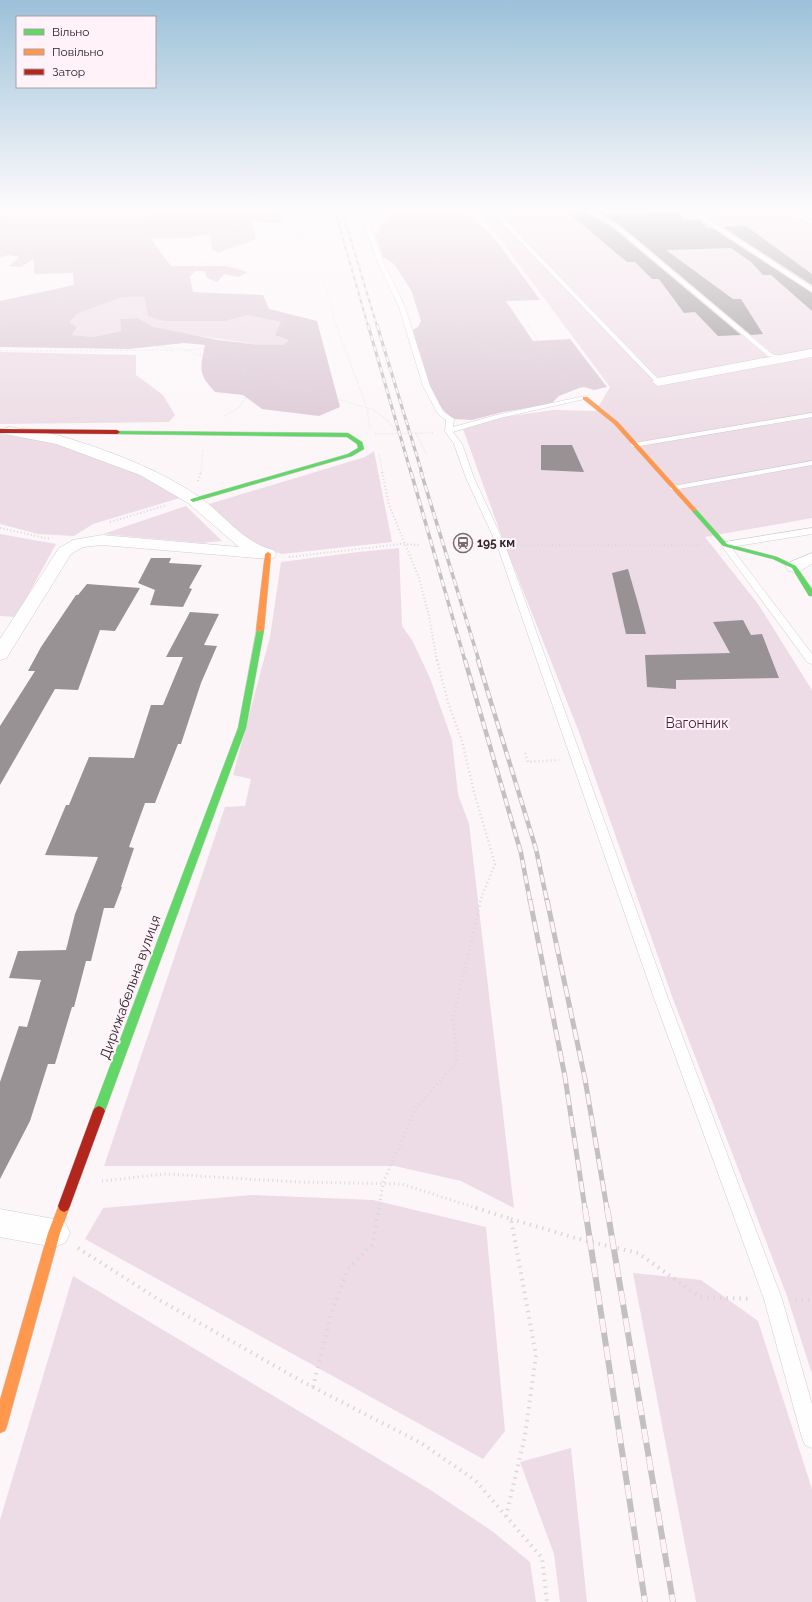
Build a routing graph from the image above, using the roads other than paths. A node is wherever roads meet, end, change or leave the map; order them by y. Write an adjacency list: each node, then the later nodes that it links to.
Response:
1 (392, 286): 10 (lane)
2 (565, 286): 6 (lane)
3 (686, 286): 5 (lane)
4 (812, 353): 5 (street)
5 (785, 359): 6 (street)
6 (658, 382)
7 (585, 398): 10 (lane); 11 (street)
8 (812, 415): 11 (lane)
9 (5, 431): 14 (street); 14 (street)
10 (449, 431): 28 (lane)
11 (634, 445): 13 (street)
12 (812, 463): 13 (lane)
13 (672, 488): 16 (street)
14 (193, 500): 17 (street)
15 (812, 531): 16 (lane)
16 (725, 545): 19 (street); 24 (lane)
17 (268, 554): 22 (street); 26 (street, Дирижабельна вулиця)
18 (812, 558): 19 (street)
19 (794, 567): 20 (street)
20 (812, 594)
21 (0, 620): 22 (street)
22 (21, 622): 23 (street)
23 (0, 654)
24 (812, 660)
25 (0, 1223): 26 (street)
26 (54, 1233): 27 (street, Дирижабельна вулиця)
27 (0, 1426)
28 (812, 1438)

